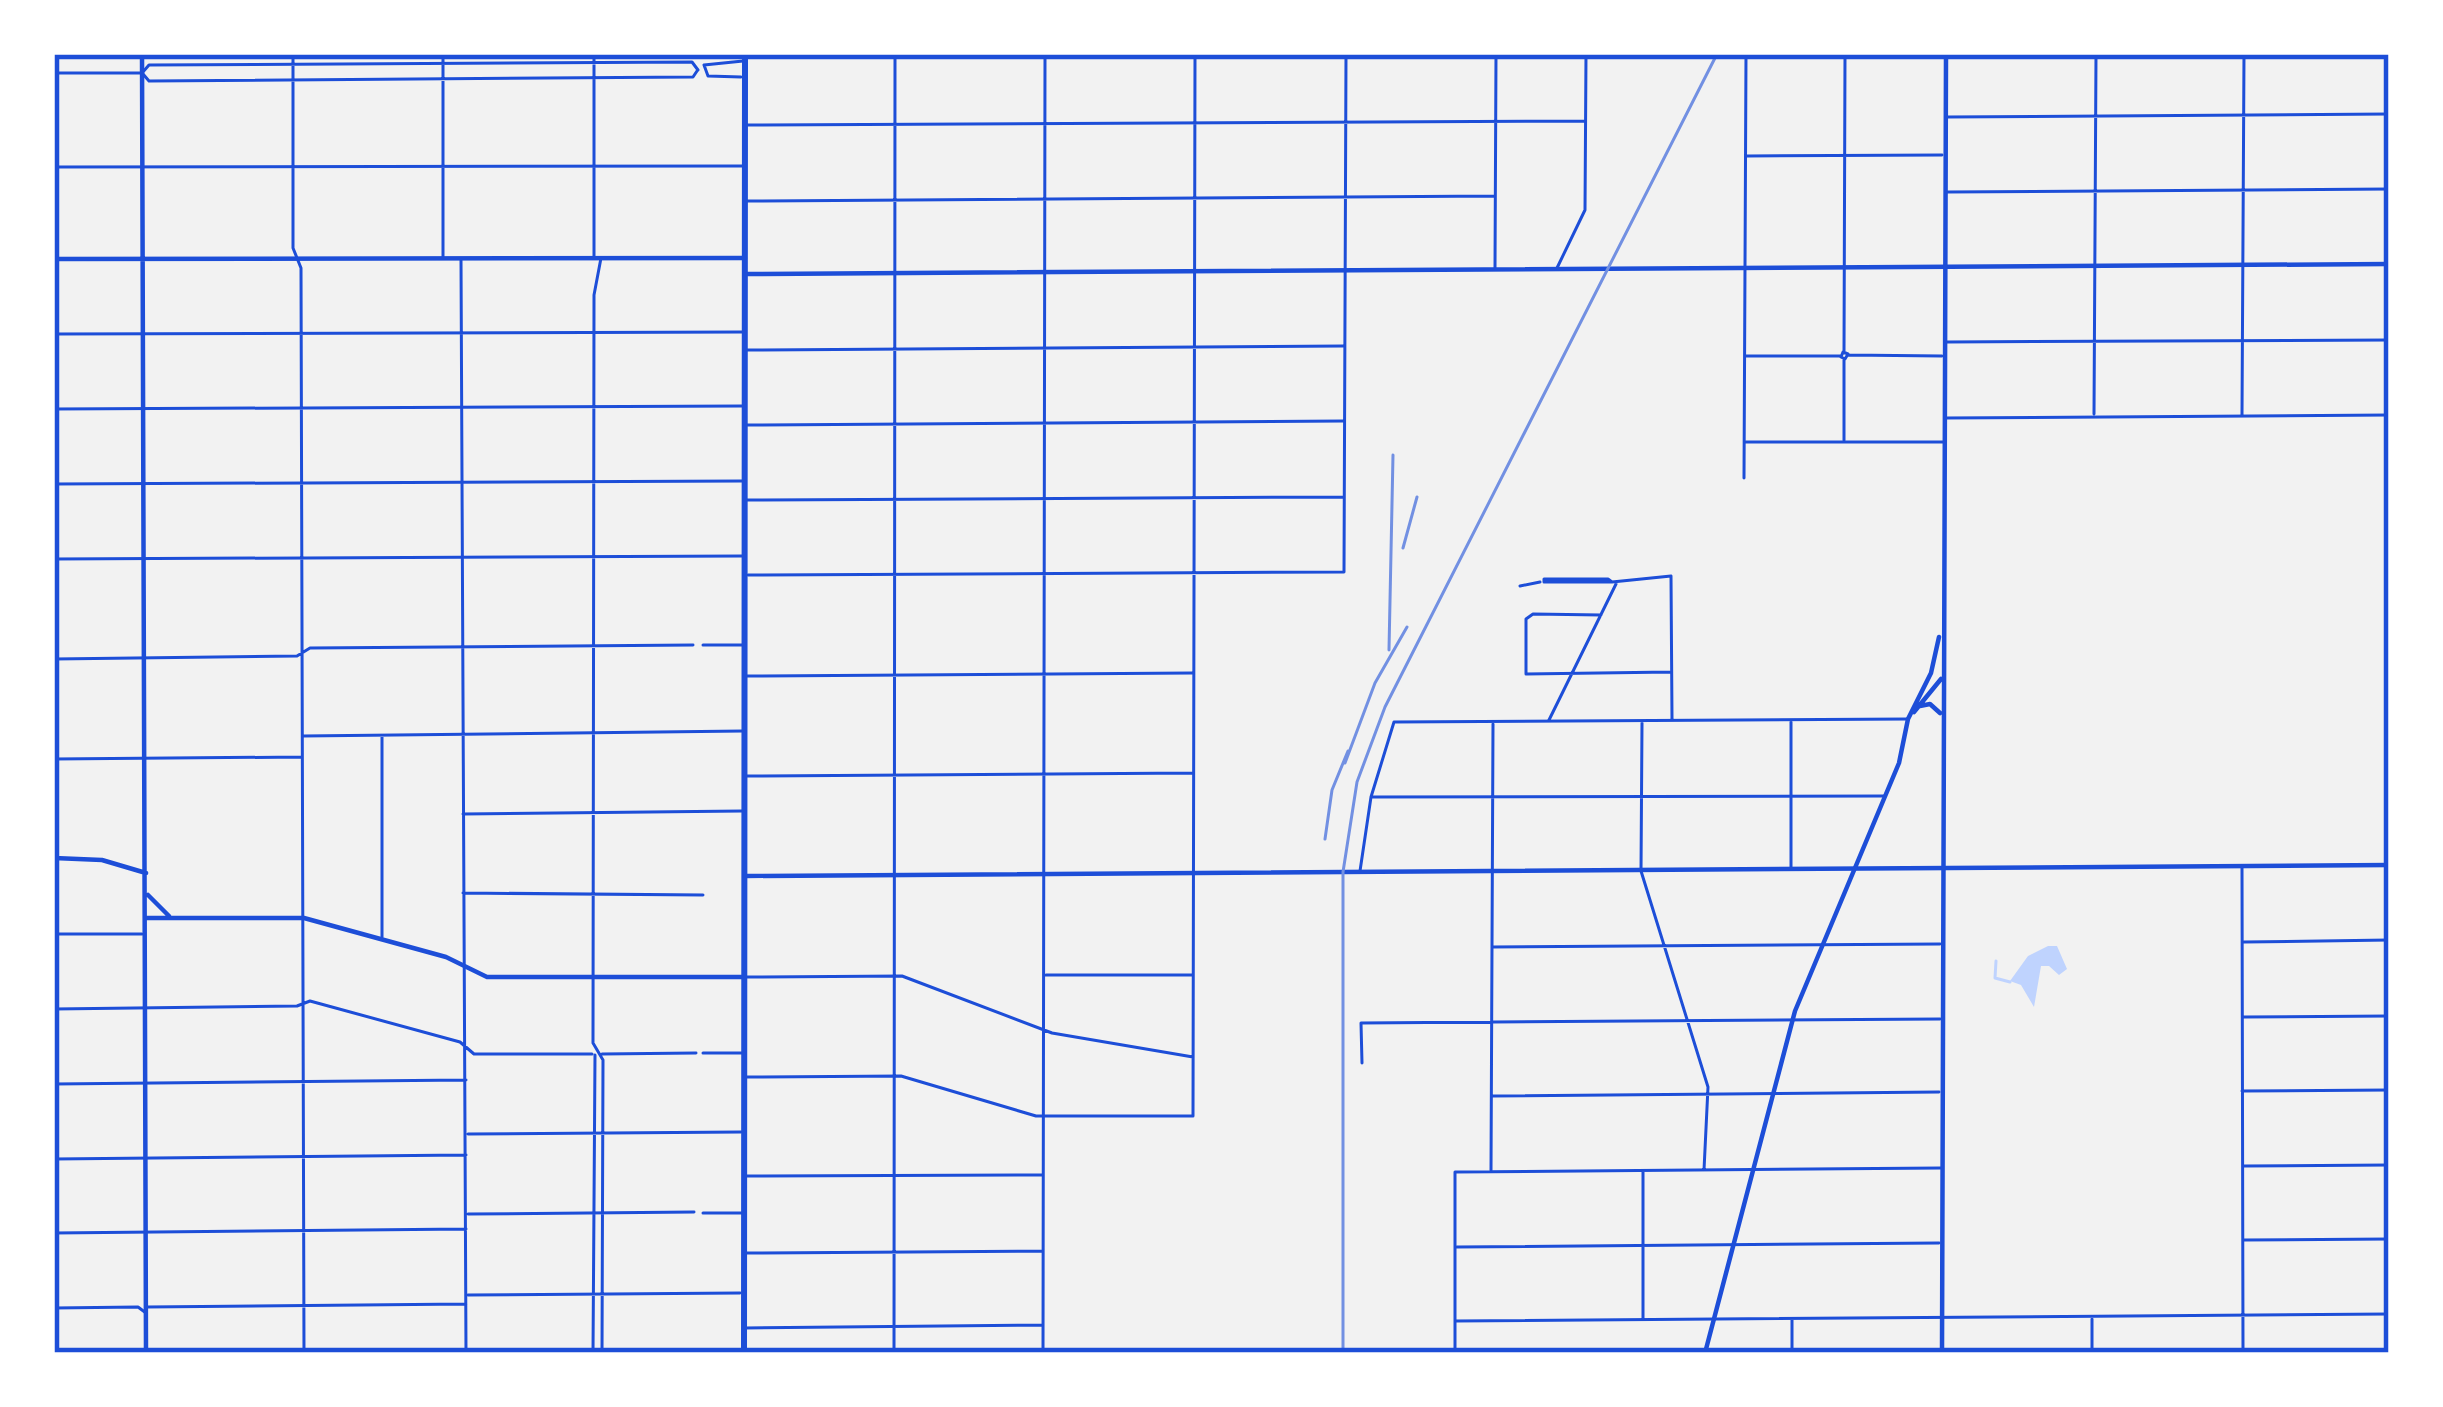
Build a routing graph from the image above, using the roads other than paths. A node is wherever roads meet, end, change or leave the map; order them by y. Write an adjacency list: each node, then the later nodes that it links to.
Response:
1 (142, 54): 21 (street)
2 (292, 54): 19 (street)
3 (443, 54): 18 (street)
4 (594, 54): 17 (street)
5 (895, 54): 34 (street)
6 (1045, 54): 35 (street)
7 (1195, 54): 33 (street)
8 (1346, 54): 31 (street)
9 (1496, 54): 32 (street)
10 (1586, 54): 30 (street)
11 (1746, 54): 39 (street)
12 (1845, 54): 38 (street)
13 (1946, 54): 28 (street)
14 (2096, 54): 29 (street)
15 (2244, 54): 27 (street)
16 (745, 58): 23 (main road); 23 (street)
17 (594, 62): 18 (street); 22 (street); 22 (street)
18 (443, 63): 19 (street); 24 (street)
19 (292, 64): 21 (street); 25 (street)
20 (54, 73): 21 (street)
21 (142, 73): 25 (street); 45 (street)
22 (594, 77): 24 (street); 42 (street)
23 (745, 78): 36 (main road)
24 (443, 79): 25 (street); 41 (street)
25 (292, 80): 40 (street)
26 (2389, 114): 27 (street)
27 (2244, 115): 29 (street); 47 (street)
28 (1946, 116): 29 (street); 37 (street)
29 (2096, 116): 48 (street)
30 (1585, 121): 32 (street); 70 (street)
31 (1346, 122): 32 (street); 33 (street); 51 (street)
32 (1495, 122): 50 (street)
33 (1195, 123): 35 (street); 52 (street)
34 (895, 124): 35 (street); 36 (street); 54 (street)
35 (1045, 124): 53 (street)
36 (745, 125): 43 (main road)
37 (1945, 154): 38 (street); 49 (street)
38 (1845, 155): 39 (street); 66 (street)
39 (1745, 156): 68 (street)
40 (293, 166): 41 (street); 45 (street); 60 (street)
41 (444, 166): 42 (street); 61 (street)
42 (594, 166): 43 (street); 56 (street)
43 (745, 166): 55 (main road)
44 (54, 167): 45 (street)
45 (142, 167): 59 (street)
46 (2389, 189): 47 (street)
47 (2243, 190): 48 (street); 64 (street)
48 (2095, 191): 49 (street); 65 (street)
49 (1945, 192): 67 (street)
50 (1495, 196): 51 (street); 69 (street)
51 (1345, 197): 52 (street); 71 (street)
52 (1195, 198): 53 (street); 72 (street)
53 (1045, 199): 54 (street); 74 (street)
54 (895, 200): 55 (street); 73 (street)
55 (745, 201): 57 (main road)
56 (594, 258): 57 (street); 62 (street); 75 (street); 75 (street)
57 (745, 258): 76 (main road)
58 (54, 259): 59 (street)
59 (143, 259): 60 (street); 82 (street)
60 (297, 259): 61 (street); 79 (street)
61 (443, 259): 62 (street)
62 (461, 259): 80 (street)
63 (2389, 264): 64 (street)
64 (2243, 265): 65 (street); 84 (street)
65 (2095, 266): 67 (street); 86 (street)
66 (1844, 267): 67 (street); 68 (street); 92 (street)
67 (1944, 267): 85 (street)
68 (1745, 268): 70 (street); 93 (street)
69 (1495, 269): 70 (street); 71 (street)
70 (1557, 269)
71 (1345, 270): 72 (street); 87 (street)
72 (1195, 271): 74 (street); 88 (street)
73 (895, 272): 74 (street); 76 (street); 90 (street)
74 (1045, 272): 89 (street)
75 (595, 274): 77 (street)
76 (745, 274): 78 (main road)
77 (594, 332): 78 (street); 80 (street); 96 (street)
78 (745, 332): 91 (main road)
79 (301, 333): 80 (street); 82 (street); 97 (street)
80 (461, 333): 98 (street)
81 (54, 334): 82 (street)
82 (143, 334): 100 (street)
83 (2389, 340): 84 (street)
84 (2243, 341): 86 (street); 103 (street)
85 (1944, 342): 86 (street); 94 (street)
86 (2095, 342): 102 (street)
87 (1345, 346): 88 (street); 105 (street)
88 (1195, 347): 89 (street); 106 (street)
89 (1045, 348): 90 (street); 108 (street)
90 (895, 349): 91 (street); 107 (street)
91 (745, 350): 95 (main road)
92 (1844, 355): 93 (street); 94 (street); 111 (street)
93 (1744, 356): 110 (street)
94 (1944, 356): 104 (street)
95 (745, 406): 96 (street); 109 (main road)
96 (594, 407): 98 (street); 116 (street)
97 (302, 408): 98 (street); 100 (street); 118 (street)
98 (461, 408): 115 (street)
99 (54, 409): 100 (street)
100 (144, 409): 117 (street)
101 (2389, 415): 103 (street)
102 (2094, 416): 103 (street); 104 (street)
103 (2242, 416)
104 (1943, 418): 112 (street)
105 (1345, 421): 106 (street); 120 (street)
106 (1194, 422): 108 (street); 121 (street)
107 (895, 423): 108 (street); 109 (street); 123 (street)
108 (1045, 423): 122 (street)
109 (745, 424): 114 (main road)
110 (1744, 442): 111 (street); 113 (street)
111 (1844, 442): 112 (street)
112 (1943, 442): 138 (street)
113 (1744, 478)
114 (745, 481): 116 (street); 124 (main road)
115 (461, 482): 116 (street); 118 (street); 127 (street)
116 (594, 482): 125 (street)
117 (144, 483): 118 (street); 119 (street); 130 (street)
118 (302, 483): 128 (street)
119 (54, 484)
120 (1345, 496): 121 (street); 131 (street)
121 (1194, 497): 122 (street); 131 (street)
122 (1045, 498): 123 (street); 133 (street)
123 (895, 499): 124 (street); 132 (street)
124 (745, 500): 126 (main road)
125 (594, 556): 126 (street); 127 (street); 139 (street)
126 (745, 556): 134 (main road)
127 (461, 557): 128 (street); 143 (street)
128 (302, 558): 130 (street); 144 (street)
129 (54, 559): 130 (street)
130 (144, 559): 146 (street)
131 (1194, 573): 133 (street); 148 (street)
132 (895, 574): 133 (street); 134 (street); 150 (street)
133 (1045, 574): 149 (street)
134 (745, 575): 142 (main road)
135 (1615, 582): 136 (street); 137 (street); 151 (street)
136 (1520, 586)
137 (1601, 615): 147 (street); 147 (street)
138 (1942, 626): 153 (street); 156 (street)
139 (594, 645): 140 (street); 143 (street); 163 (street)
140 (693, 645)
141 (704, 645): 142 (street)
142 (745, 645): 152 (main road)
143 (461, 646): 144 (street); 164 (street)
144 (303, 652): 146 (street); 165 (street)
145 (54, 658): 146 (street)
146 (145, 658): 169 (street)
147 (1571, 672): 151 (street); 160 (street)
148 (1194, 673): 149 (street); 170 (street)
149 (1044, 674): 150 (street); 172 (street)
150 (895, 675): 152 (street); 171 (street)
151 (1671, 675): 158 (street)
152 (745, 676): 162 (main road)
153 (1941, 680): 154 (street); 155 (street)
154 (1920, 706): 155 (street); 156 (street)
155 (1941, 714): 187 (street)
156 (1909, 719): 157 (street); 177 (street)
157 (1791, 720): 158 (street); 174 (street)
158 (1672, 721): 161 (street)
159 (1492, 722): 160 (street); 175 (street); 178 (street)
160 (1548, 722): 161 (street)
161 (1642, 722): 176 (street)
162 (745, 731): 163 (street); 173 (main road)
163 (593, 733): 164 (street); 180 (street)
164 (461, 735): 166 (street); 181 (street)
165 (303, 736): 166 (street); 167 (street)
166 (382, 736): 205 (street)
167 (303, 757): 169 (street); 202 (street)
168 (54, 758): 169 (street)
169 (146, 758): 191 (street)
170 (1194, 773): 172 (street); 192 (street)
171 (895, 774): 172 (street); 173 (street); 194 (street)
172 (1044, 774): 193 (street)
173 (745, 776): 179 (main road)
174 (1791, 795): 176 (street); 177 (street); 185 (street)
175 (1492, 796): 176 (street); 178 (street); 190 (street)
176 (1642, 796): 188 (street)
177 (1886, 796): 186 (street)
178 (1371, 797): 189 (street)
179 (745, 812): 180 (street); 195 (main road)
180 (594, 813): 181 (street); 197 (street)
181 (461, 814): 198 (street)
182 (54, 858): 191 (street)
183 (2389, 865): 184 (street)
184 (2242, 866): 187 (street); 207 (street)
185 (1791, 870): 186 (street); 188 (street)
186 (1855, 870): 187 (street); 209 (street)
187 (1940, 870): 208 (street)
188 (1641, 871): 190 (street); 211 (street)
189 (1360, 872): 190 (street); 192 (street)
190 (1492, 872): 210 (street)
191 (146, 873): 196 (street)
192 (1195, 873): 193 (street); 213 (street)
193 (1044, 874): 194 (street); 216 (street)
194 (894, 875): 195 (street); 215 (street)
195 (745, 876): 217 (main road)
196 (146, 888): 200 (street); 201 (street)
197 (594, 892): 198 (street); 199 (street); 214 (street)
198 (461, 893): 212 (street)
199 (703, 895)
200 (146, 918): 201 (street); 204 (street)
201 (175, 918): 202 (street)
202 (304, 918): 205 (street); 218 (street)
203 (54, 934): 204 (street)
204 (146, 934): 219 (street)
205 (382, 939): 212 (street)
206 (2389, 940): 207 (street)
207 (2242, 942): 222 (street)
208 (1940, 944): 209 (street); 224 (street)
209 (1822, 945): 211 (street); 223 (street)
210 (1492, 946): 211 (street); 226 (street)
211 (1663, 946): 225 (street)
212 (462, 963): 214 (street); 228 (street)
213 (1195, 975): 216 (street); 231 (street)
214 (594, 976): 217 (street); 230 (street)
215 (894, 976): 217 (street); 227 (street); 233 (street)
216 (1044, 976): 227 (street)
217 (745, 977): 229 (main road)
218 (304, 1003): 219 (street); 228 (street); 235 (street)
219 (146, 1008): 220 (street); 237 (street)
220 (54, 1009)
221 (2389, 1016): 222 (street)
222 (2242, 1017): 240 (street)
223 (1793, 1019): 224 (street); 225 (street); 242 (street)
224 (1940, 1019): 241 (street)
225 (1685, 1020): 226 (street); 243 (street)
226 (1491, 1022): 232 (street); 244 (street)
227 (1044, 1030): 231 (street); 245 (street)
228 (466, 1049): 230 (street); 236 (street)
229 (745, 1053): 230 (street); 234 (main road)
230 (596, 1054): 247 (street); 248 (street)
231 (1195, 1058): 245 (street)
232 (1362, 1063)
233 (895, 1076): 234 (street); 245 (street); 262 (street)
234 (745, 1077): 246 (main road)
235 (304, 1081): 236 (street); 237 (street); 251 (street)
236 (466, 1081): 249 (street)
237 (146, 1083): 238 (street); 252 (street)
238 (54, 1084)
239 (2389, 1090): 240 (street)
240 (2242, 1091): 255 (street)
241 (1941, 1092): 242 (street); 256 (street)
242 (1772, 1094): 243 (street); 257 (street)
243 (1709, 1095): 244 (street); 259 (street)
244 (1491, 1096): 260 (street)
245 (1044, 1117): 261 (street)
246 (744, 1132): 248 (street); 263 (main road)
247 (592, 1133): 248 (street); 249 (street); 265 (street)
248 (602, 1133): 266 (street)
249 (466, 1134): 250 (street)
250 (466, 1155): 251 (street); 269 (street)
251 (304, 1156): 252 (street); 271 (street)
252 (146, 1158): 253 (street); 273 (street)
253 (54, 1159)
254 (2389, 1165): 255 (street)
255 (2242, 1166): 275 (street)
256 (1941, 1168): 257 (street); 276 (street)
257 (1752, 1169): 259 (street); 277 (street)
258 (1643, 1170): 259 (street); 260 (street); 278 (street)
259 (1704, 1170)
260 (1490, 1172): 279 (street)
261 (1044, 1174): 262 (street); 281 (street)
262 (894, 1175): 263 (street); 280 (street)
263 (744, 1176): 268 (main road)
264 (694, 1212): 266 (street)
265 (592, 1213): 266 (street); 269 (street); 284 (street)
266 (602, 1213): 285 (street)
267 (703, 1213): 268 (street)
268 (744, 1213): 282 (main road)
269 (466, 1214): 270 (street)
270 (466, 1229): 271 (street); 286 (street)
271 (304, 1231): 273 (street); 288 (street)
272 (54, 1233): 273 (street)
273 (146, 1233): 290 (street)
274 (2389, 1239): 275 (street)
275 (2243, 1240): 292 (street)
276 (1941, 1243): 277 (street); 294 (street)
277 (1732, 1244): 278 (street); 296 (street)
278 (1643, 1245): 279 (street); 297 (street)
279 (1455, 1247): 298 (street)
280 (894, 1251): 281 (street); 282 (street); 300 (street)
281 (1044, 1251): 299 (street)
282 (744, 1252): 283 (main road)
283 (744, 1293): 285 (street); 301 (main road)
284 (592, 1294): 285 (street); 286 (street); 305 (street)
285 (602, 1294): 306 (street)
286 (466, 1295): 287 (street)
287 (466, 1304): 288 (street); 304 (street)
288 (304, 1306): 290 (street); 303 (street)
289 (54, 1308): 290 (street)
290 (143, 1309): 302 (street)
291 (2389, 1314): 292 (street)
292 (2243, 1315): 293 (street); 315 (street)
293 (2092, 1316): 294 (street); 314 (street)
294 (1942, 1317): 295 (street); 313 (street)
295 (1792, 1318): 296 (street); 312 (street)
296 (1714, 1319): 297 (street); 311 (street)
297 (1643, 1320): 298 (street)
298 (1455, 1321): 310 (street)
299 (1043, 1324): 300 (street); 309 (street)
300 (894, 1326): 301 (street); 308 (street)
301 (744, 1328): 307 (main road)
302 (146, 1353)
303 (304, 1353)
304 (466, 1353)
305 (592, 1353)
306 (602, 1353)
307 (744, 1353)
308 (894, 1353)
309 (1043, 1353)
310 (1455, 1353)
311 (1705, 1353)
312 (1792, 1353)
313 (1942, 1353)
314 (2092, 1353)
315 (2243, 1353)

